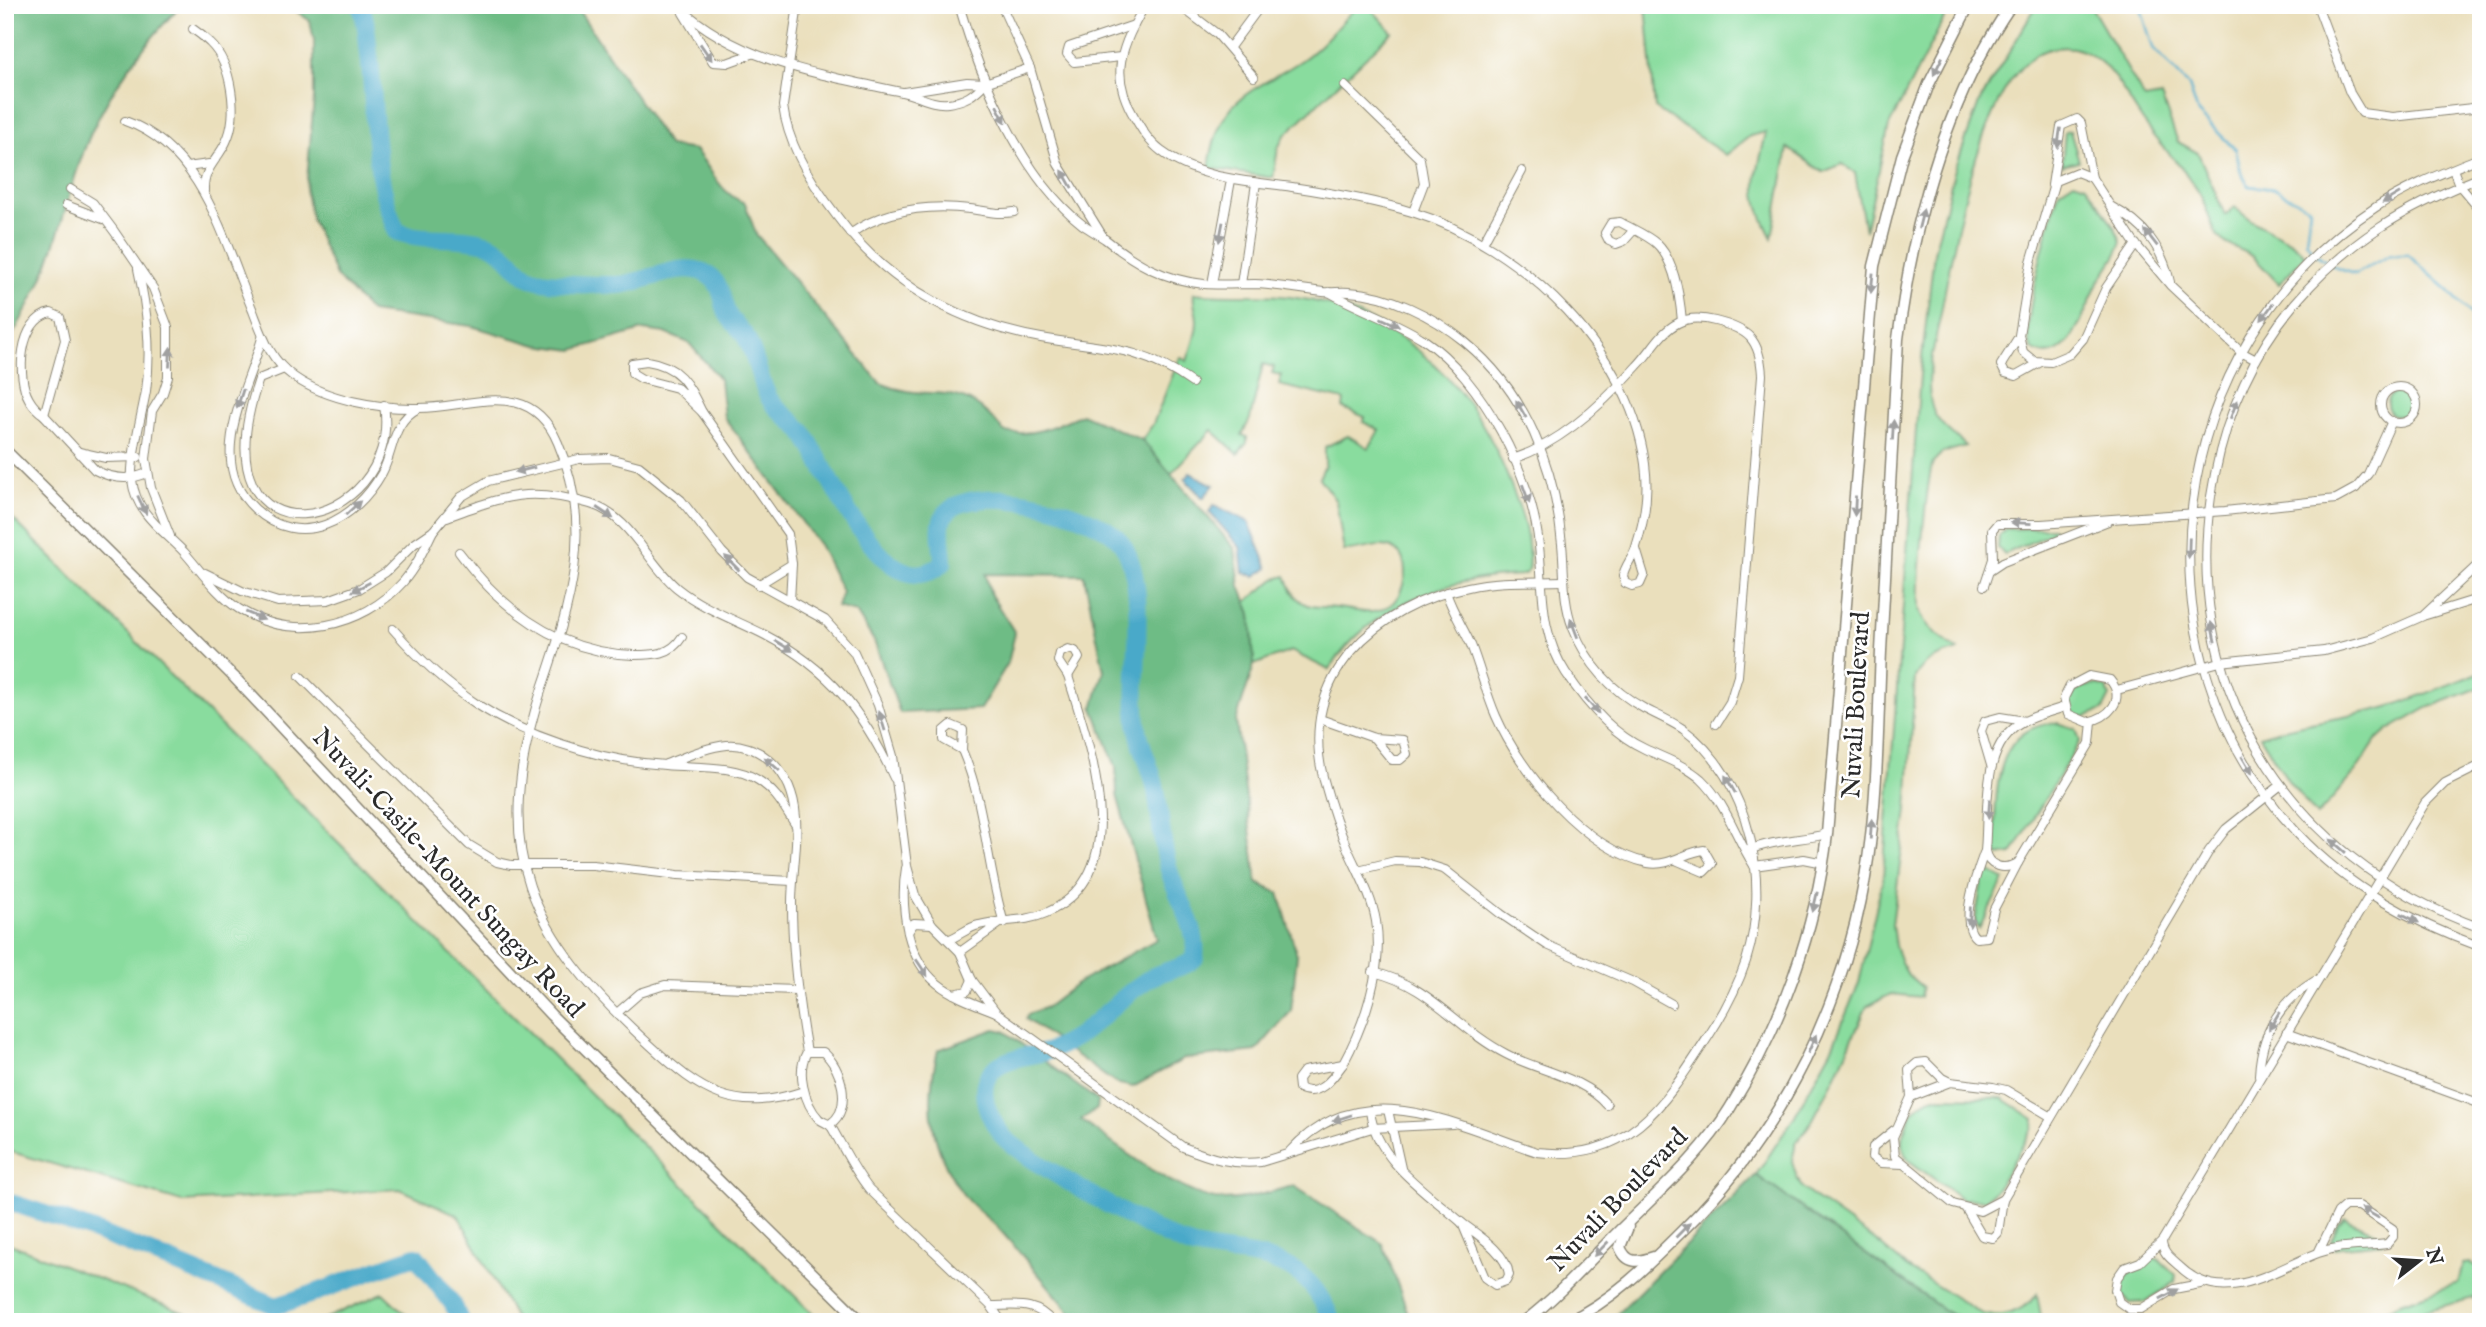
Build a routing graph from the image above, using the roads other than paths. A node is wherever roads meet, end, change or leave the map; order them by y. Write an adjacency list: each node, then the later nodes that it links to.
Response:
1 (798, 5): 16 (street)
2 (958, 5): 19 (street)
3 (1001, 5): 17 (street)
4 (1146, 5): 11 (street)
5 (1179, 5): 13 (street)
6 (1261, 5): 13 (street)
7 (1969, 5): 125 (main road, Nuvali Boulevard, one-way to 125)
8 (2011, 5): 179 (main road, Nuvali Boulevard, one-way to 8)
9 (2317, 5): 22 (street)
10 (678, 6): 14 (street); 14 (street, one-way to 14)
11 (1134, 25): 15 (street); 15 (street)
12 (193, 29): 25 (street)
13 (1230, 47): 18 (street)
14 (752, 54): 16 (street)
15 (1121, 57): 31 (street)
16 (788, 64): 21 (street); 44 (street)
17 (1030, 68): 19 (street); 45 (street, one-way to 17)
18 (1254, 76)
19 (985, 83): 21 (street); 21 (street); 45 (street, one-way to 45)
20 (1345, 86): 41 (street)
21 (904, 92)
22 (2481, 107)
23 (125, 121): 26 (street)
24 (2481, 158): 27 (street)
25 (209, 164): 26 (street); 36 (street)
26 (187, 167): 36 (street)
27 (2453, 169): 33 (street); 56 (street, one-way to 56)
28 (1522, 171): 46 (street)
29 (2481, 177): 33 (street)
30 (2092, 178): 34 (street); 34 (street, one-way to 34); 38 (street)
31 (1231, 180): 32 (street); 49 (street, one-way to 49)
32 (1255, 183): 41 (street); 50 (street)
33 (2459, 185): 39 (street); 57 (street)
34 (2051, 188): 55 (street)
35 (70, 189): 42 (street)
36 (204, 192): 54 (street)
37 (66, 205): 42 (street)
38 (2110, 206): 47 (street); 51 (street, one-way to 38)
39 (2481, 211)
40 (1014, 212): 44 (street)
41 (1413, 212): 46 (street)
42 (103, 219): 48 (street)
43 (1632, 232): 53 (street)
44 (850, 234): 60 (street)
45 (1103, 237): 49 (street)
46 (1483, 243): 61 (street)
47 (2136, 244): 51 (street); 58 (street)
48 (138, 269): 70 (street); 71 (street, one-way to 48)
49 (1212, 284): 50 (street)
50 (1241, 284): 52 (street)
51 (2170, 285): 56 (street)
52 (1329, 292): 67 (street, one-way to 52); 72 (street, one-way to 72)
53 (1682, 321): 61 (street); 113 (street)
54 (263, 335): 59 (street); 78 (street, one-way to 78)
55 (2019, 335): 58 (street); 58 (street)
56 (2241, 352): 57 (street); 79 (street)
57 (2256, 360): 80 (street, one-way to 57)
58 (2041, 362)
59 (284, 369): 62 (street); 76 (street)
60 (1192, 383)
61 (1619, 386): 67 (street); 87 (street)
62 (384, 405): 63 (street); 76 (street)
63 (419, 408): 73 (street); 78 (street, one-way to 63)
64 (702, 412): 64 (street); 90 (street)
65 (44, 415): 65 (street); 69 (street)
66 (2392, 421): 66 (street); 80 (street)
67 (1541, 445): 72 (street); 93 (street)
68 (5, 450): 182 (main road, Nuvali-Casile-Mount Sungay Road)
69 (79, 452): 70 (street); 75 (street)
70 (135, 456): 71 (street); 75 (street)
71 (146, 459): 74 (street)
72 (1513, 459): 94 (street, one-way to 94)
73 (565, 460): 77 (street); 81 (street, one-way to 81); 95 (street, one-way to 73)
74 (147, 473): 75 (street); 86 (street)
75 (132, 479): 86 (street, one-way to 86)
76 (262, 499): 78 (street)
77 (574, 501): 81 (street); 103 (street); 122 (street, one-way to 122)
78 (253, 507)
79 (2191, 512): 80 (street); 82 (street); 105 (street, one-way to 105)
80 (2208, 512): 104 (street, one-way to 80)
81 (446, 517): 84 (street)
82 (2114, 519): 83 (street); 85 (street)
83 (2060, 522): 85 (street); 91 (street, one-way to 91)
84 (433, 531): 92 (street, one-way to 92); 92 (street, one-way to 84)
85 (2063, 537): 91 (street)
86 (171, 539): 92 (street)
87 (1636, 549)
88 (459, 552): 103 (street)
89 (2481, 562): 100 (street)
90 (792, 564): 95 (street); 99 (street)
91 (1990, 572): 96 (street)
92 (205, 573)
93 (1563, 581): 94 (street); 126 (street, one-way to 93)
94 (1541, 582): 97 (street); 126 (street, one-way to 126)
95 (758, 585): 99 (street)
96 (1984, 586)
97 (1446, 593): 110 (street); 128 (street)
98 (2481, 598): 100 (street)
99 (790, 601): 122 (street, one-way to 99)
100 (2423, 615): 104 (street)
101 (393, 629): 114 (street)
102 (682, 638): 103 (street)
103 (561, 639): 114 (street)
104 (2220, 662): 105 (street); 121 (street)
105 (2204, 666): 108 (street); 123 (street, one-way to 123)
106 (300, 676): 131 (street)
107 (1068, 677): 138 (street)
108 (2117, 690): 109 (street); 112 (street)
109 (2064, 707): 111 (street); 112 (street)
110 (1320, 719): 115 (street); 134 (street)
111 (2025, 721): 119 (street); 119 (street)
112 (2092, 721): 130 (street)
113 (1716, 724)
114 (530, 733): 117 (street); 131 (street)
115 (1374, 738)
116 (962, 750): 138 (street)
117 (663, 765): 124 (street); 124 (street, one-way to 117)
118 (2481, 765): 120 (street)
119 (1991, 768): 127 (street, one-way to 127)
120 (2476, 771): 135 (street)
121 (2281, 785): 123 (street); 135 (street, one-way to 121)
122 (898, 787): 132 (street)
123 (2267, 796): 137 (street); 164 (street)
124 (795, 824): 136 (street)
125 (1827, 834): 126 (street); 129 (main road, Nuvali Boulevard)
126 (1749, 850): 133 (street)
127 (1985, 850): 130 (street); 130 (street, one-way to 130)
128 (1678, 861)
129 (1824, 863): 133 (street); 175 (main road, Nuvali Boulevard, one-way to 175)
130 (2018, 863)
131 (523, 865): 136 (street); 152 (street)
132 (907, 866): 139 (street); 141 (street)
133 (1754, 866): 166 (street)
134 (1358, 870): 145 (street); 150 (street)
135 (2378, 879): 137 (street); 140 (street)
136 (792, 881): 148 (street)
137 (2370, 894): 143 (street, one-way to 143); 147 (street)
138 (1002, 923): 142 (street); 144 (street)
139 (932, 924): 141 (street); 142 (street)
140 (2481, 928)
141 (908, 932): 149 (street, one-way to 149)
142 (950, 939): 144 (street)
143 (2481, 947)
144 (960, 952): 146 (street)
145 (1373, 972): 155 (street); 160 (street)
146 (972, 980): 149 (street); 151 (street)
147 (2318, 980): 153 (street); 156 (street, one-way to 156)
148 (796, 990): 152 (street); 154 (street)
149 (951, 993): 151 (street)
150 (1672, 1004)
151 (996, 1012): 170 (street)
152 (617, 1013): 158 (street)
153 (2286, 1033): 156 (street); 161 (street)
154 (807, 1052): 158 (street); 165 (street)
155 (1343, 1064): 155 (street)
156 (2259, 1078): 177 (street)
157 (1950, 1082): 159 (street); 159 (street); 164 (street)
158 (804, 1091): 165 (street)
159 (1911, 1097): 167 (street)
160 (1607, 1104)
161 (2480, 1105)
162 (1388, 1110): 163 (street); 166 (street); 168 (street)
163 (1370, 1111): 169 (street); 170 (street, one-way to 170)
164 (2050, 1116): 173 (street)
165 (830, 1124): 181 (street)
166 (1456, 1124): 168 (street)
167 (1898, 1125): 171 (street); 171 (street)
168 (1390, 1126): 169 (street); 172 (street)
169 (1373, 1128): 170 (street); 172 (street)
170 (1290, 1152)
171 (1909, 1166): 174 (street)
172 (1401, 1168): 176 (street)
173 (2003, 1199): 174 (street); 174 (street)
174 (1965, 1207)
175 (1632, 1218): 179 (main road); 185 (main road, Nuvali Boulevard, one-way to 185)
176 (1462, 1223): 176 (street)
177 (2162, 1241): 180 (street); 180 (street, one-way to 180)
178 (2318, 1253): 178 (street, one-way to 178); 180 (street)
179 (1657, 1256): 186 (main road, Nuvali Boulevard)
180 (2204, 1283)
181 (991, 1306): 183 (street); 184 (street)
182 (862, 1322)
183 (1002, 1322)
184 (1052, 1322)
185 (1524, 1322)
186 (1567, 1322)

